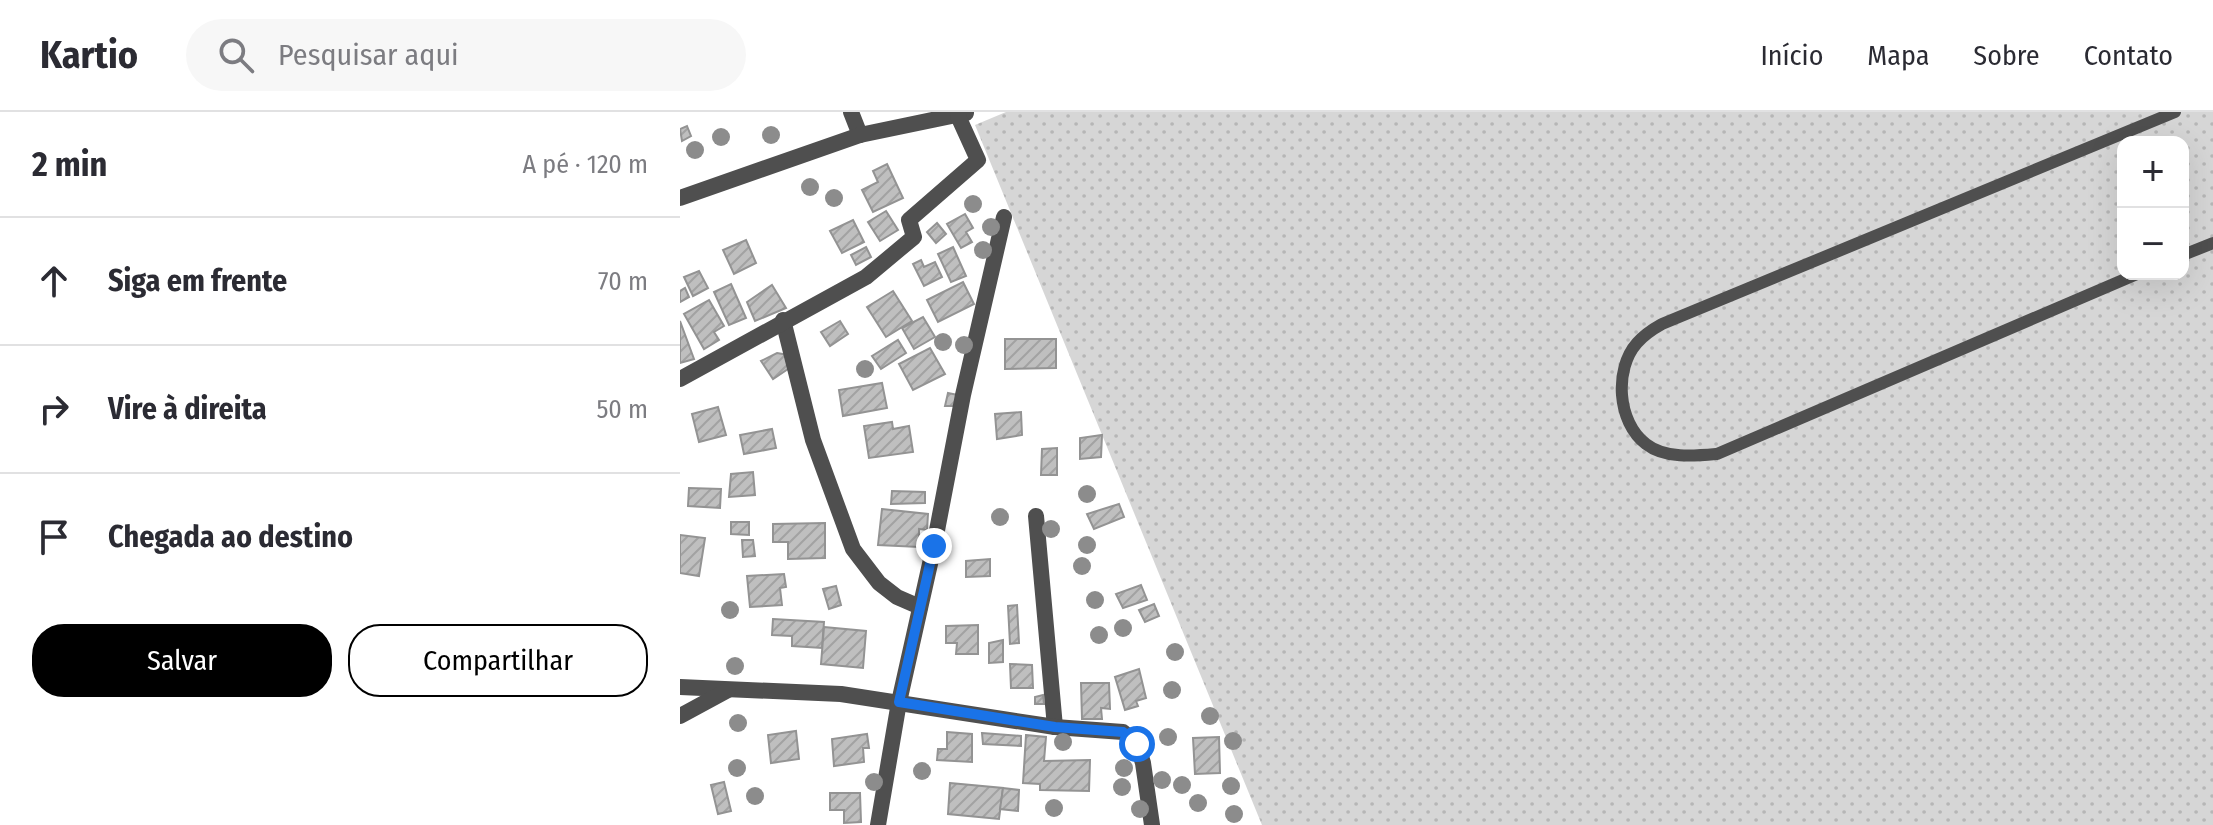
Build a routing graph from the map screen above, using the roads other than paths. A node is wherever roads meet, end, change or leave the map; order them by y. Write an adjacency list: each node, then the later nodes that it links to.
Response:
1 (851, 112): 4 (street)
2 (2175, 112): 9 (lane)
3 (962, 114): 4 (street); 10 (street)
4 (860, 135): 5 (street)
5 (680, 198)
6 (1004, 217): 13 (street)
7 (2213, 243): 8 (lane)
8 (2189, 253)
9 (2123, 280)
10 (783, 320): 11 (street); 13 (street)
11 (680, 379)
12 (1036, 516): 18 (street)
13 (920, 607): 16 (street)
14 (680, 687): 15 (street)
15 (729, 690): 16 (street); 17 (street)
16 (899, 702): 18 (street); 19 (street)
17 (680, 716)
18 (1055, 727): 20 (street)
19 (878, 825)
20 (1152, 825)

